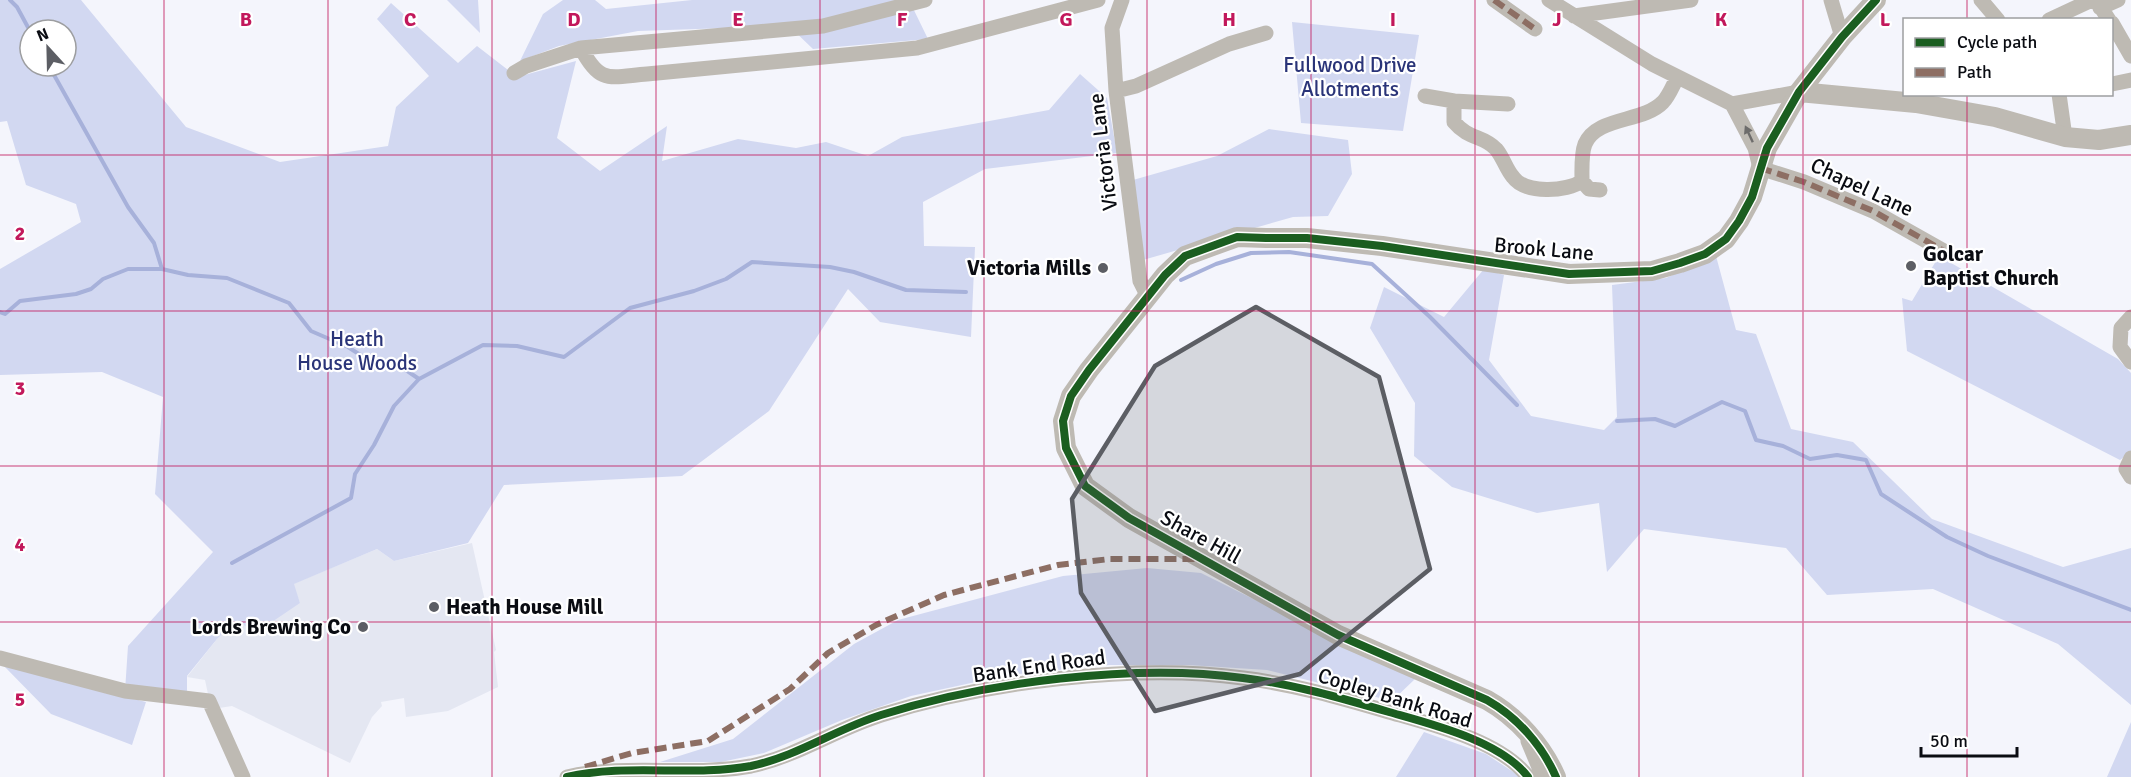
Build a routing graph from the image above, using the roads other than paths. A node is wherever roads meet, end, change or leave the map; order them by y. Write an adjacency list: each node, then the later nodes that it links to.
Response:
1 (925, 0): 19 (street)
2 (1098, 0): 19 (street)
3 (1122, 0): 25 (street, Victoria Lane)
4 (1494, 0): 15 (street)
5 (1549, 0): 12 (street)
6 (1690, 0): 12 (street)
7 (1831, 0): 18 (street)
8 (1876, 0): 18 (street, Brook Lane)
9 (1981, 0): 13 (street)
10 (2118, 0): 11 (street)
11 (2099, 7): 14 (street)
12 (1574, 16): 22 (street)
13 (1996, 18)
14 (2057, 18)
15 (1535, 29)
16 (2114, 31): 20 (street)
17 (1266, 33): 25 (street)
18 (1842, 37): 26 (street, Brook Lane)
19 (581, 48): 21 (street)
20 (2131, 56)
21 (514, 73)
22 (1677, 78): 31 (street); 35 (street)
23 (2131, 80): 24 (street)
24 (2113, 84)
25 (1116, 92): 39 (street, Victoria Lane)
26 (1799, 92): 31 (street); 33 (street); 34 (street, Brook Lane)
27 (1425, 96): 29 (street)
28 (2059, 96): 33 (street)
29 (1455, 101): 30 (street); 35 (street)
30 (1508, 104)
31 (1732, 104): 34 (street, one-way to 31)
32 (2131, 135): 33 (street)
33 (2065, 137)
34 (1760, 168): 37 (street, Chapel Lane); 38 (street, Brook Lane)
35 (1582, 181): 36 (street)
36 (1600, 190)
37 (1944, 251)
38 (1165, 275): 39 (street, Share Hill)
39 (1149, 297): 46 (street, Share Hill)
40 (2131, 317): 41 (street)
41 (2131, 362)
42 (2131, 458): 43 (street)
43 (2131, 477)
44 (0, 658): 47 (street)
45 (1241, 677): 48 (street, Bank End Road); 49 (street, Copley Bank Road)
46 (1522, 729): 50 (street); 51 (street, Share Hill)
47 (243, 777)
48 (567, 777)
49 (1528, 777)
50 (1543, 777)
51 (1556, 777)

